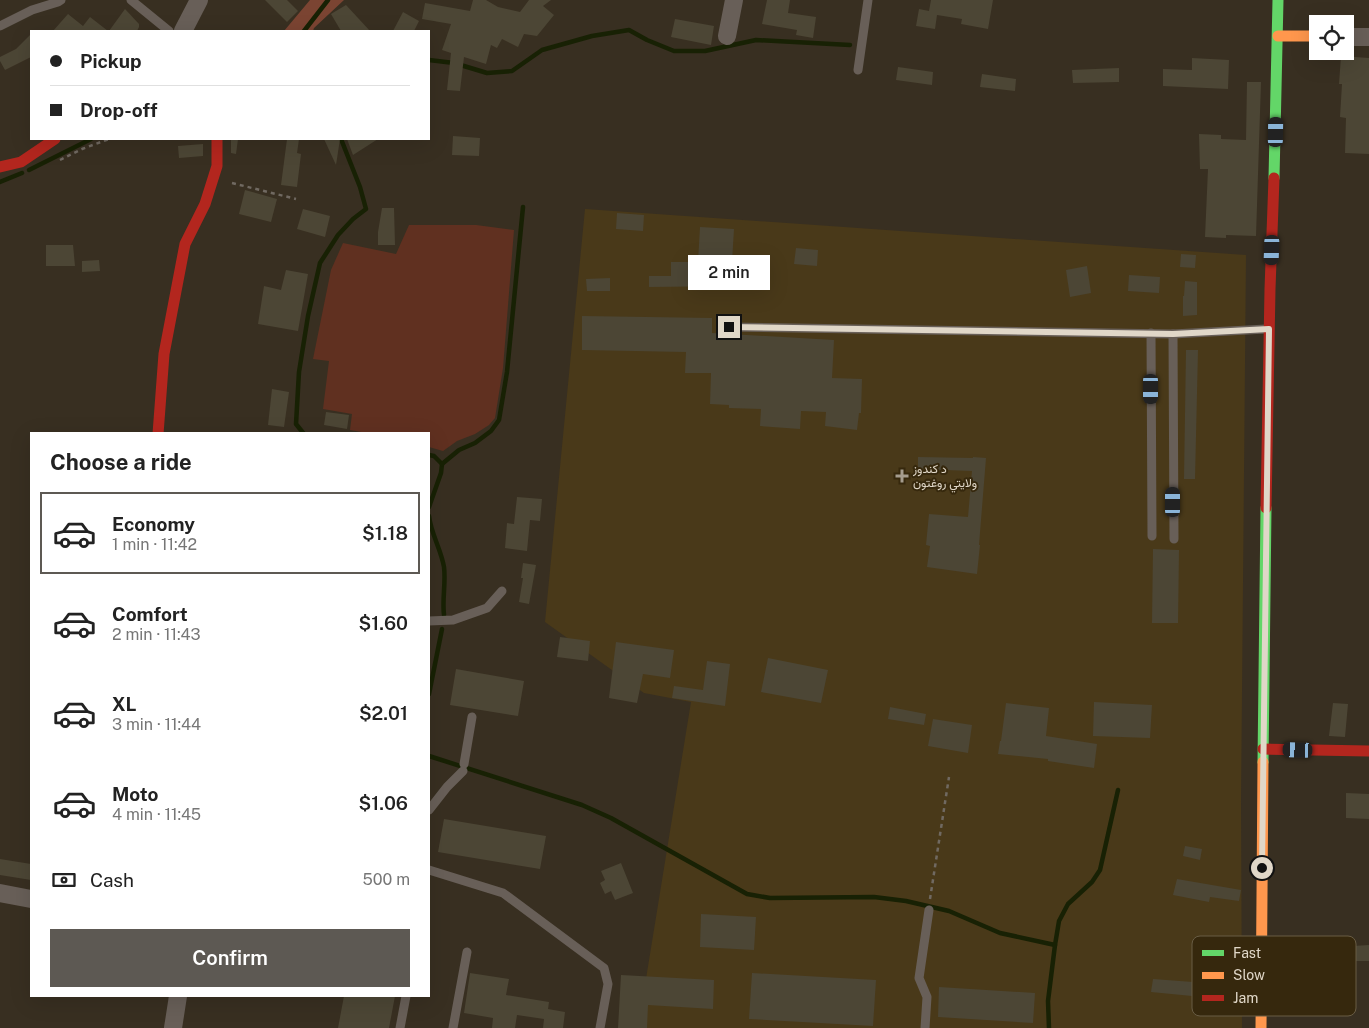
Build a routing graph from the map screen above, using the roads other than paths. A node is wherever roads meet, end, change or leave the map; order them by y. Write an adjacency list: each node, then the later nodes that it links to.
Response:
1 (61, 0): 7 (lane)
2 (131, 0): 8 (lane)
3 (199, 0): 9 (street)
4 (734, 0): 10 (street)
5 (868, 0): 15 (lane)
6 (1277, 0): 11 (main road)
7 (0, 26)
8 (168, 30)
9 (183, 30)
10 (726, 36)
11 (1278, 36): 12 (main road); 20 (main road)
12 (1309, 36)
13 (1354, 36): 14 (street)
14 (1369, 37)
15 (858, 70)
16 (54, 140): 18 (main road)
17 (218, 140): 23 (main road)
18 (0, 167)
19 (729, 327): 21 (lane)
20 (1269, 329): 22 (lane); 29 (main road)
21 (1151, 333): 22 (lane); 24 (lane)
22 (1173, 334): 25 (lane)
23 (158, 432)
24 (1152, 536)
25 (1174, 539)
26 (502, 590): 27 (lane)
27 (430, 621)
28 (472, 717): 31 (lane)
29 (1263, 749): 30 (main road); 36 (main road)
30 (1369, 751)
31 (430, 809)
32 (430, 870): 43 (lane)
33 (0, 893): 34 (street)
34 (30, 899)
35 (928, 910): 44 (lane)
36 (1262, 936)
37 (467, 952): 42 (lane)
38 (178, 997): 40 (street)
39 (406, 997): 41 (lane)
40 (173, 1028)
41 (400, 1028)
42 (453, 1028)
43 (600, 1028)
44 (925, 1028)

